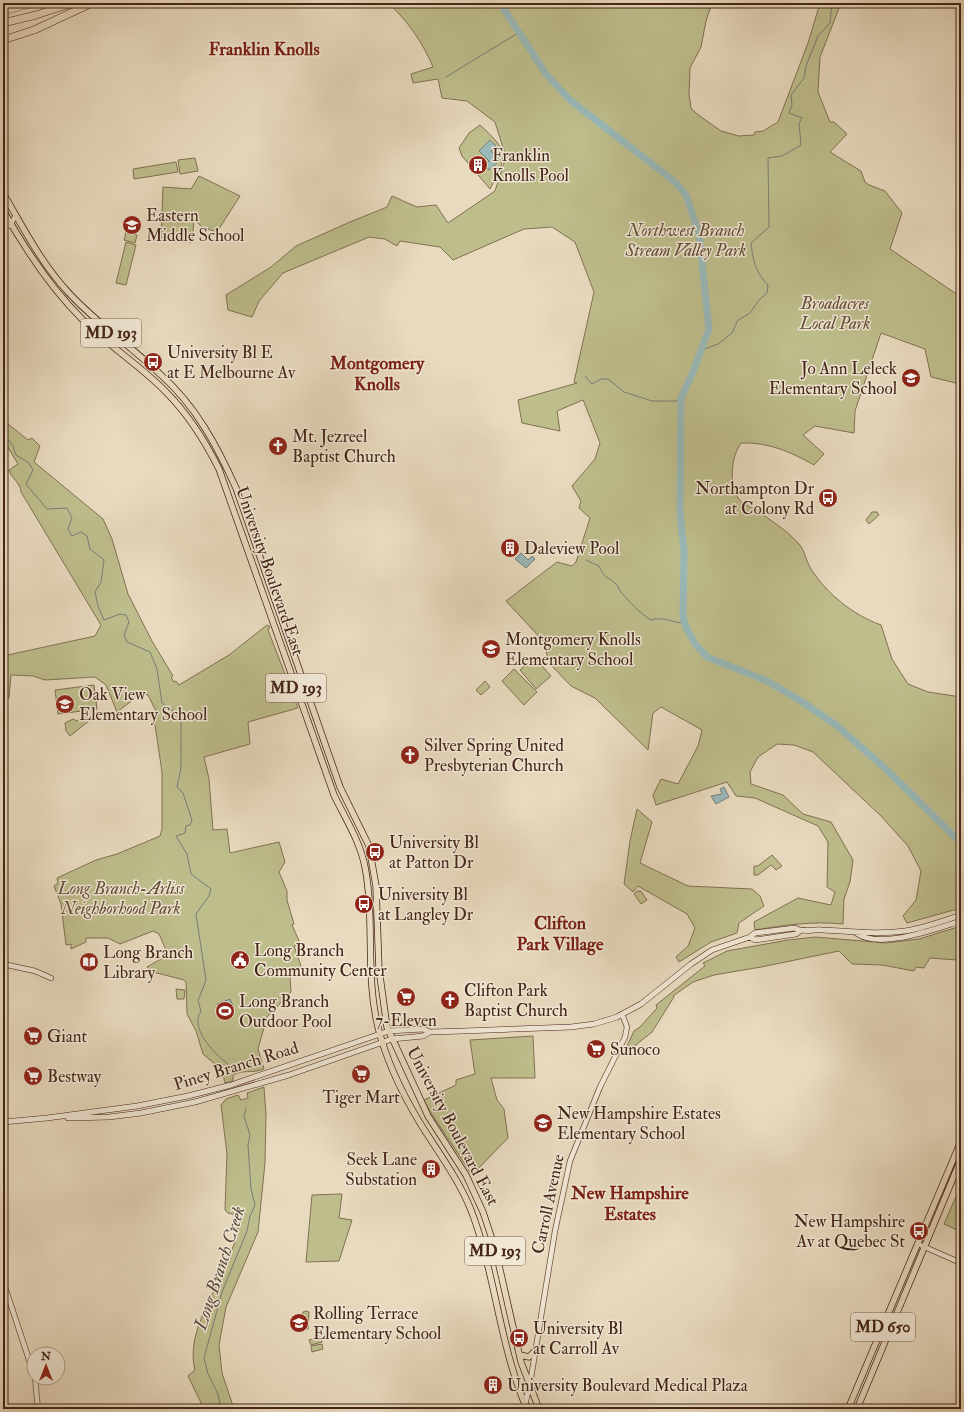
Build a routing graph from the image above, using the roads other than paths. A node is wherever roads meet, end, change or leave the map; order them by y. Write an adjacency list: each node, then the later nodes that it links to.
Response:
1 (34, 3): 4 (highway)
2 (73, 3): 5 (highway)
3 (92, 3): 6 (highway)
4 (3, 11)
5 (3, 23)
6 (3, 40)
7 (3, 193): 9 (main road, University Boulevard East / MD 193)
8 (3, 210): 11 (main road, University Boulevard East / MD 193)
9 (16, 215): 10 (main road, University Boulevard East / MD 193); 11 (street)
10 (21, 223): 11 (street); 19 (main road, University Boulevard East / MD 193)
11 (11, 224): 12 (street); 21 (main road, University Boulevard East / MD 193)
12 (3, 229)
13 (961, 915): 15 (main road, Piney Branch Road)
14 (961, 921): 15 (main road, Piney Branch Road)
15 (856, 933): 18 (main road, Piney Branch Road)
16 (3, 964): 17 (street)
17 (51, 978)
18 (622, 1014): 20 (main road, Piney Branch Road); 35 (street, Carroll Avenue)
19 (389, 1031): 20 (main road, Piney Branch Road); 21 (main road, Piney Branch Road); 22 (main road, University Boulevard East / MD 193)
20 (430, 1032): 22 (main road, Piney Branch Road)
21 (379, 1033): 23 (main road, University Boulevard East / MD 193); 24 (main road, Piney Branch Road)
22 (392, 1039): 23 (main road, Piney Branch Road); 36 (main road, University Boulevard East / MD 193)
23 (382, 1042): 25 (main road, Piney Branch Road); 39 (main road, University Boulevard East / MD 193)
24 (96, 1111): 25 (street); 26 (main road, Piney Branch Road)
25 (97, 1117): 26 (main road, Piney Branch Road)
26 (47, 1118): 27 (main road, Piney Branch Road)
27 (3, 1122)
28 (961, 1141): 30 (main road, MD 650)
29 (961, 1159): 31 (main road, MD 650)
30 (918, 1244): 31 (street); 42 (main road, MD 650)
31 (924, 1247): 32 (street); 43 (main road, MD 650)
32 (961, 1263)
33 (3, 1281): 34 (street)
34 (26, 1352)
35 (534, 1352): 36 (main road); 38 (street, Carroll Avenue)
36 (520, 1355): 38 (main road, University Boulevard East / MD 193)
37 (35, 1386): 40 (street)
38 (529, 1387): 39 (main road, Carroll Avenue); 41 (main road, MD 193)
39 (526, 1408)
40 (38, 1409)
41 (539, 1409)
42 (848, 1409)
43 (858, 1409)

